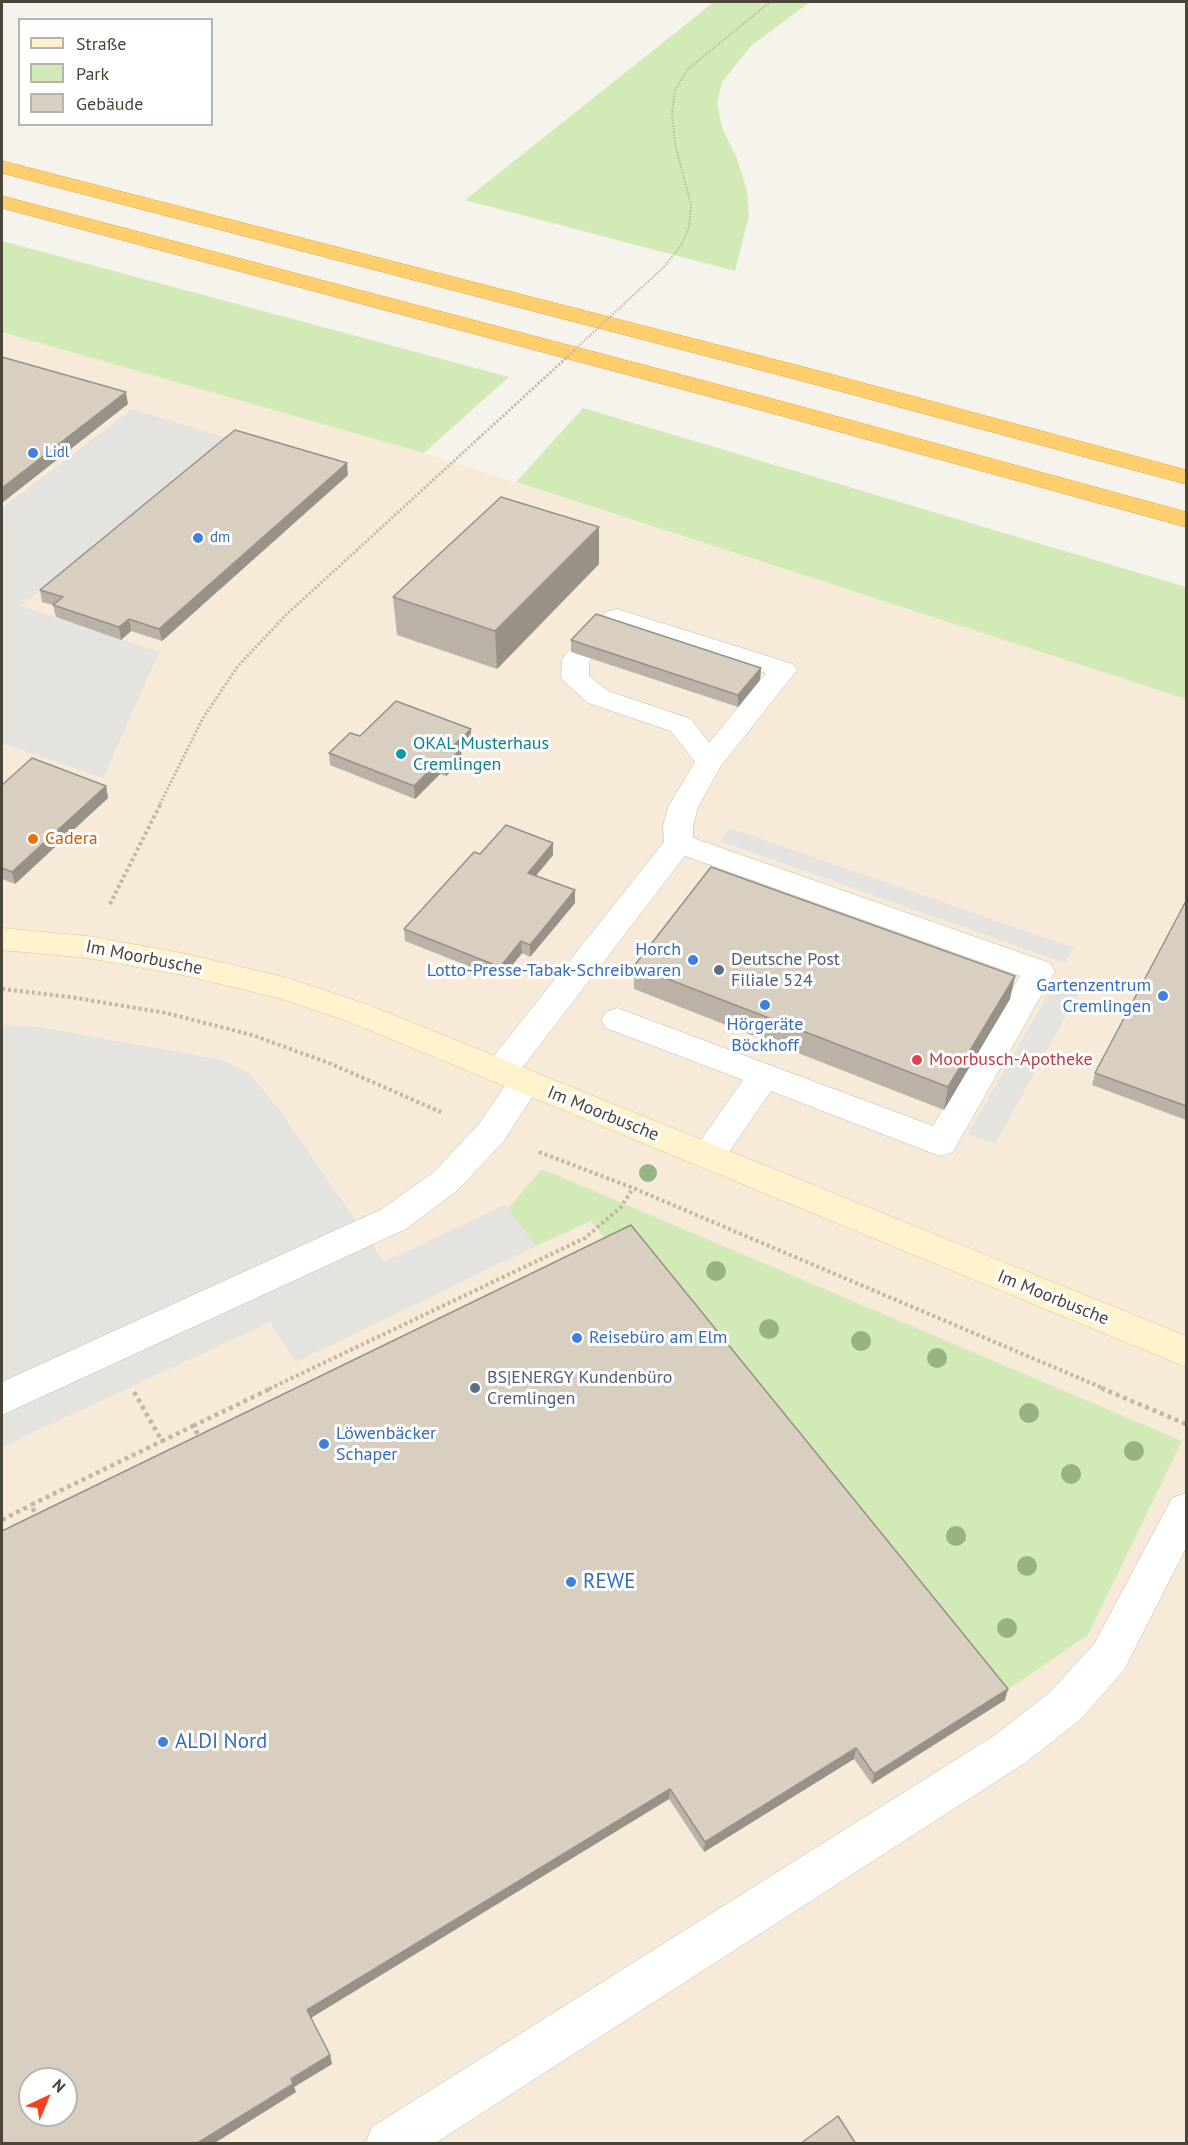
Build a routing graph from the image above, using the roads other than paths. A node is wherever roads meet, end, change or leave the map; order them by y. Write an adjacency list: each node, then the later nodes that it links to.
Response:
1 (2, 167): 3 (highway)
2 (2, 202): 4 (highway)
3 (1186, 477)
4 (1186, 520)
5 (709, 762): 5 (lane); 6 (lane)
6 (679, 843): 9 (lane); 10 (lane)
7 (2, 939): 10 (street, Im Moorbusche)
8 (617, 1020): 9 (lane)
9 (764, 1074): 11 (lane)
10 (513, 1076): 11 (street, Im Moorbusche); 13 (lane)
11 (708, 1156): 12 (street, Im Moorbusche)
12 (1186, 1352)
13 (2, 1399)
14 (1186, 1510): 15 (lane)
15 (389, 2144)

